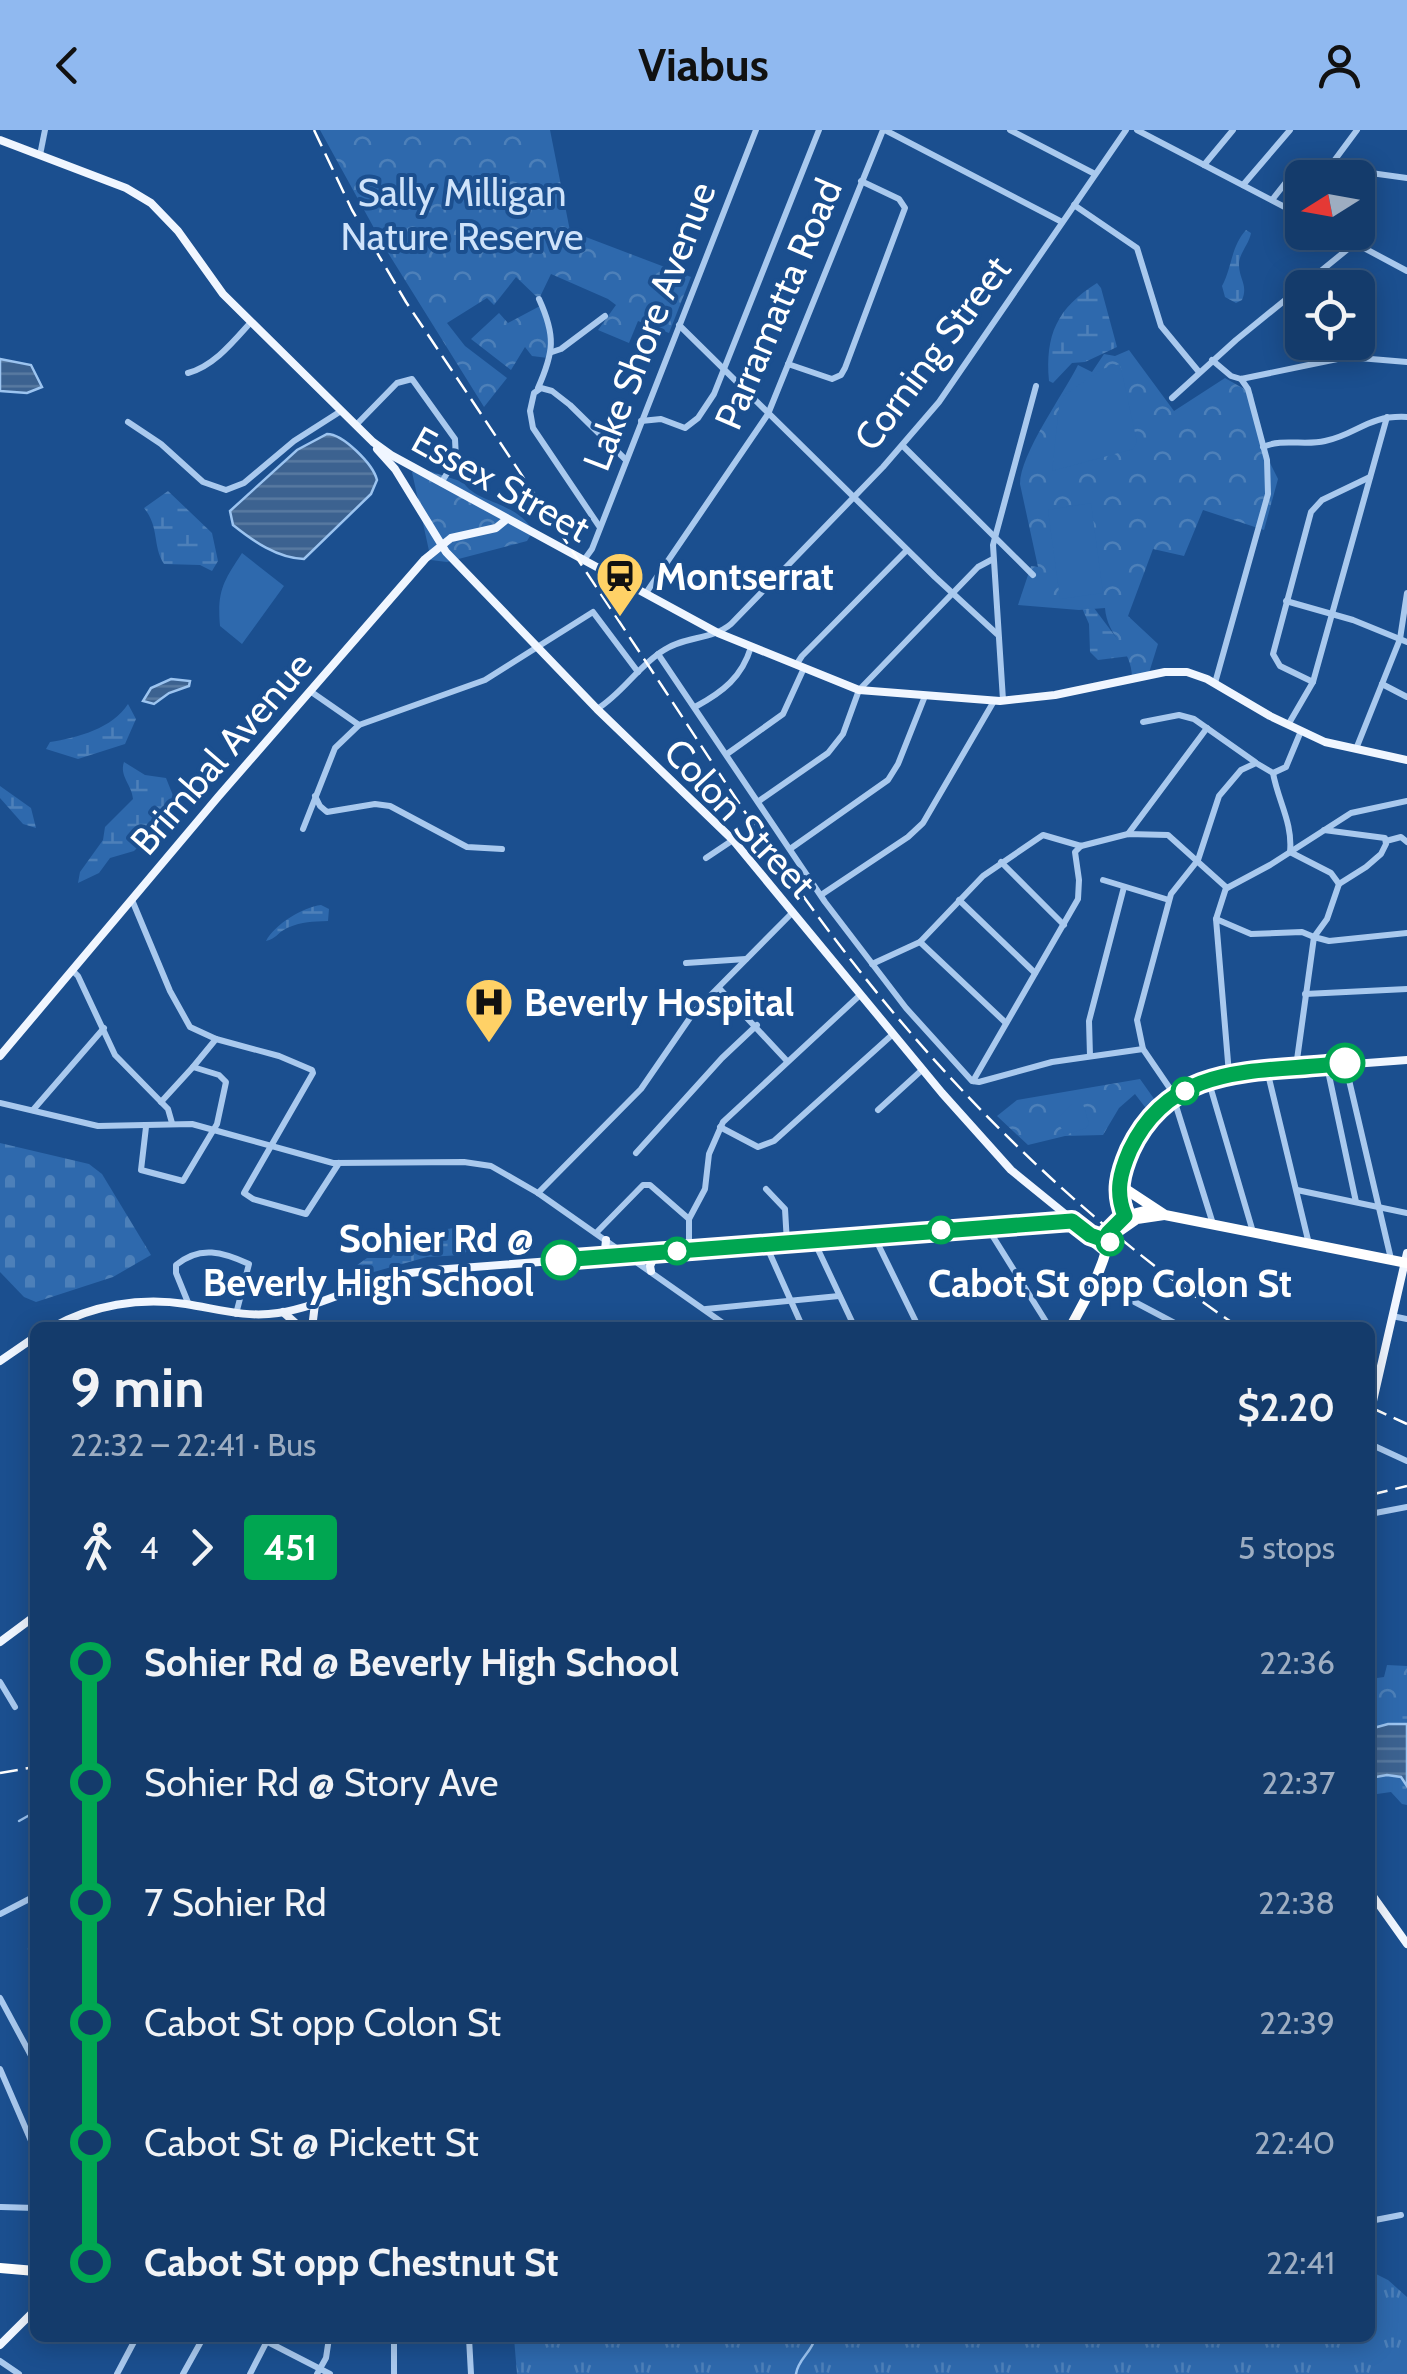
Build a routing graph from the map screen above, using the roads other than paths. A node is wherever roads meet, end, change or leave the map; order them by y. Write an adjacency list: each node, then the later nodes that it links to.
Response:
1 (45, 130): 12 (street)
2 (756, 130): 31 (street, Lake Shore Avenue)
3 (819, 130): 36 (street)
4 (884, 130): 18 (street, Parramatta Road); 24 (street)
5 (1010, 130): 16 (street)
6 (1126, 130): 16 (street, Corning Street)
7 (1137, 130): 14 (street)
8 (1233, 130): 14 (street)
9 (1290, 130): 20 (street)
10 (1357, 130): 13 (street)
11 (0, 140): 12 (main road, Essex Street)
12 (40, 155): 30 (main road, Essex Street)
13 (1335, 160)
14 (1204, 165): 20 (street)
15 (1375, 173): 17 (street)
16 (1094, 174): 22 (street, Corning Street)
17 (1407, 178)
18 (860, 181): 35 (street, Parramatta Road); 35 (street)
19 (1285, 184): 21 (street)
20 (1244, 185): 21 (street)
21 (1272, 200): 23 (street)
22 (1074, 205): 24 (street, Corning Street); 37 (street)
23 (1285, 207)
24 (1062, 222): 51 (street, Corning Street)
25 (1347, 250): 33 (street)
26 (1366, 250): 27 (street)
27 (1407, 271)
28 (538, 300): 32 (street)
29 (605, 316): 32 (street)
30 (251, 322): 38 (street); 43 (main road, Essex Street)
31 (679, 324): 36 (street); 47 (street, Lake Shore Avenue)
32 (552, 352): 41 (street)
33 (1212, 360): 37 (street); 39 (street)
34 (1407, 362): 39 (street)
35 (788, 364): 44 (street, Parramatta Road)
36 (723, 369): 44 (street); 47 (street)
37 (1199, 372): 42 (street)
38 (188, 373)
39 (1241, 379): 52 (street)
40 (1036, 386): 61 (street)
41 (537, 390): 53 (street); 60 (street)
42 (1172, 398)
43 (341, 411): 48 (street); 49 (main road, Essex Street)
44 (768, 414): 58 (street); 69 (street, Parramatta Road)
45 (1407, 417): 46 (street)
46 (1387, 418): 52 (street); 55 (street)
47 (641, 421): 53 (street, Lake Shore Avenue)
48 (128, 422)
49 (356, 426): 50 (main road, Essex Street); 57 (street)
50 (373, 442): 54 (main road, Essex Street); 56 (main road, Colon Street)
51 (903, 446): 58 (street, Corning Street); 61 (street)
52 (1262, 447): 83 (street)
53 (626, 460): 60 (street, Lake Shore Avenue)
54 (409, 466): 56 (main road); 57 (main road, Essex Street)
55 (1371, 477): 72 (street); 73 (street)
56 (402, 480): 63 (main road, Colon Street)
57 (442, 484): 59 (main road, Essex Street)
58 (853, 498): 64 (street); 74 (street, Corning Street)
59 (507, 519): 63 (main road); 65 (main road, Essex Street)
60 (600, 528): 62 (street, Lake Shore Avenue)
61 (994, 538): 66 (street); 68 (street)
62 (594, 541): 65 (street, Lake Shore Avenue); 67 (street)
63 (441, 544): 78 (main road, Colon Street); 86 (main road, Brimbal Avenue)
64 (907, 550): 71 (street); 80 (street)
65 (579, 558): 67 (main road, Essex Street)
66 (993, 559): 71 (street); 75 (street)
67 (600, 569): 69 (main road, Essex Street)
68 (1032, 576)
69 (646, 593): 74 (main road, Essex Street)
70 (1407, 593): 76 (street)
71 (952, 594): 75 (street); 85 (street)
72 (1286, 601): 73 (street); 82 (street)
73 (1332, 614): 76 (street); 82 (street)
74 (718, 633): 77 (main road, Essex Street); 79 (street)
75 (997, 634): 89 (street)
76 (1404, 640): 84 (street)
77 (751, 647): 80 (main road, Essex Street); 90 (street)
78 (538, 648): 81 (street); 91 (main road, Colon Street); 93 (street)
79 (658, 654): 81 (street); 90 (street)
80 (800, 667): 85 (main road, Essex Street); 98 (street)
81 (638, 672): 91 (street)
82 (1313, 682): 94 (street)
83 (1215, 683): 89 (main road, Essex Street); 94 (main road, Essex Street)
84 (1382, 684): 88 (street); 97 (street)
85 (859, 690): 87 (main road, Essex Street); 103 (street)
86 (310, 691): 93 (street); 123 (main road, Brimbal Avenue)
87 (925, 696): 89 (main road, Essex Street); 113 (street)
88 (1407, 697)
89 (998, 701): 122 (street)
90 (695, 707): 98 (street)
91 (597, 709): 108 (main road, Colon Street)
92 (1142, 722): 95 (street)
93 (359, 725): 102 (street)
94 (1288, 725): 96 (main road, Essex Street)
95 (1206, 728): 100 (street); 107 (street)
96 (1301, 731): 97 (main road, Essex Street); 101 (street)
97 (1356, 749): 99 (main road, Essex Street)
98 (727, 754): 103 (street)
99 (1407, 758)
100 (1256, 762): 101 (street); 116 (street)
101 (1272, 773): 114 (street)
102 (315, 796): 105 (street); 112 (street)
103 (758, 801): 113 (street)
104 (1407, 801): 106 (street)
105 (302, 829)
106 (1324, 830): 109 (street); 114 (street)
107 (1128, 834): 111 (street); 116 (street)
108 (733, 840): 115 (street); 126 (main road, Colon Street)
109 (1386, 841): 110 (street); 119 (street)
110 (1407, 842)
111 (1081, 846): 117 (street); 128 (street)
112 (502, 849)
113 (790, 849): 122 (street)
114 (1290, 852): 119 (street); 121 (street)
115 (706, 858)
116 (1198, 860): 121 (street); 125 (street)
117 (1001, 862): 124 (street); 128 (street)
118 (1102, 880): 120 (street)
119 (1339, 884): 130 (street)
120 (1124, 888): 125 (street); 148 (street)
121 (1226, 888): 127 (street)
122 (821, 895): 134 (street)
123 (131, 899): 135 (main road, Brimbal Avenue); 145 (street)
124 (959, 900): 131 (street); 136 (street)
125 (1169, 900): 146 (street)
126 (792, 914): 132 (street); 139 (main road, Colon Street)
127 (1216, 920): 130 (street); 157 (street)
128 (1064, 925): 136 (street)
129 (1407, 932): 130 (street)
130 (1314, 937): 140 (street)
131 (920, 942): 134 (street); 141 (street)
132 (747, 959): 133 (street); 137 (street)
133 (686, 963)
134 (872, 964): 159 (street)
135 (72, 970): 143 (street); 147 (main road, Brimbal Avenue)
136 (1035, 972): 141 (street)
137 (719, 988): 142 (street); 176 (street)
138 (1407, 989): 140 (street)
139 (860, 994): 144 (main road, Colon Street); 150 (street)
140 (1305, 994): 154 (street)
141 (1006, 1023): 159 (street)
142 (757, 1026): 150 (street); 170 (street)
143 (104, 1028): 161 (street); 163 (street)
144 (894, 1034): 155 (main road, Colon Street); 167 (street)
145 (216, 1039): 153 (street); 169 (street)
146 (1144, 1049): 148 (street); 160 (street)
147 (0, 1056)
148 (1090, 1056): 159 (street)
149 (1407, 1060): 151 (main road)
150 (787, 1061): 167 (street)
151 (1345, 1063): 152 (main road); 178 (street)
152 (1327, 1066): 154 (main road); 177 (street)
153 (193, 1067): 161 (street); 168 (street)
154 (1296, 1067): 156 (main road)
155 (922, 1070): 164 (street); 184 (main road, Colon Street)
156 (1267, 1070): 157 (main road); 175 (street)
157 (1229, 1074): 158 (main road)
158 (1208, 1078): 160 (main road); 188 (street)
159 (973, 1081)
160 (1174, 1099): 172 (main road); 185 (street)
161 (160, 1102): 165 (street)
162 (0, 1103): 163 (street)
163 (32, 1110): 166 (street)
164 (878, 1110)
165 (172, 1123): 166 (street); 168 (street)
166 (146, 1126): 168 (street)
167 (720, 1127): 183 (street)
168 (214, 1129): 169 (street)
169 (272, 1145): 171 (street); 171 (street)
170 (636, 1154)
171 (339, 1163): 176 (street)
172 (1125, 1164): 173 (main road); 182 (main road)
173 (1124, 1188): 179 (highway); 182 (main road)
174 (766, 1189): 194 (street)
175 (1297, 1190): 177 (street); 195 (street)
176 (538, 1193): 187 (street)
177 (1356, 1202): 178 (street)
178 (1380, 1207): 180 (street); 201 (street)
179 (1152, 1209): 181 (highway); 182 (highway)
180 (1407, 1212)
181 (1165, 1215): 182 (highway); 185 (highway)
182 (1129, 1218): 193 (highway)
183 (689, 1219): 187 (street); 197 (street)
184 (1074, 1222): 186 (main road); 189 (main road, Colon Street); 193 (main road, Colon Street)
185 (1214, 1225): 188 (highway)
186 (987, 1227): 190 (main road); 221 (street)
187 (596, 1233): 191 (street)
188 (1253, 1234): 195 (highway)
189 (1090, 1235): 193 (highway)
190 (874, 1236): 192 (main road); 220 (street)
191 (606, 1240): 199 (street); 200 (main road)
192 (814, 1241): 194 (main road); 205 (street)
193 (1108, 1242): 204 (highway)
194 (787, 1243): 196 (main road)
195 (1309, 1244): 201 (highway)
196 (766, 1245): 197 (main road); 206 (street)
197 (689, 1251): 198 (main road)
198 (656, 1253): 199 (main road); 203 (main road)
199 (628, 1254): 200 (main road); 203 (street)
200 (598, 1257): 208 (main road)
201 (1392, 1260): 202 (highway)
202 (1406, 1260): 212 (main road)
203 (651, 1271): 209 (street)
204 (1094, 1280): 222 (highway); 223 (street)
205 (839, 1296): 206 (street); 219 (street)
206 (791, 1301): 209 (street); 218 (street)
207 (189, 1304): 211 (main road); 211 (street); 214 (main road)
208 (315, 1304): 210 (main road); 216 (main road)
209 (704, 1310): 217 (street)
210 (283, 1312): 211 (main road); 215 (main road)
211 (236, 1314)
212 (1392, 1316): 213 (street); 226 (main road)
213 (1407, 1319)
214 (64, 1322)
215 (294, 1322)
216 (313, 1322)
217 (721, 1322)
218 (800, 1322)
219 (852, 1322)
220 (916, 1322)
221 (1046, 1322)
222 (1073, 1322)
223 (1173, 1322)
224 (30, 1341): 225 (main road)
225 (0, 1362)
226 (1375, 1392)
227 (1375, 1446): 228 (street)
228 (1407, 1461)
229 (1407, 1507): 230 (street)
230 (1375, 1513)
231 (30, 1620): 232 (main road)
232 (0, 1642)
233 (0, 1682): 234 (street)
234 (16, 1707)
235 (30, 1899): 237 (street)
236 (1375, 1910): 238 (main road)
237 (0, 1914)
238 (1407, 1944)
239 (0, 1998): 240 (street)
240 (30, 2054)
241 (0, 2069): 242 (street)
242 (30, 2138)
243 (1, 2208): 244 (street)
244 (30, 2208)
245 (1401, 2216): 246 (street)
246 (1375, 2219)
247 (0, 2268): 248 (highway)
248 (30, 2271)
249 (30, 2315): 257 (main road)
250 (134, 2342): 261 (street)
251 (201, 2342): 262 (street)
252 (263, 2342): 263 (street)
253 (268, 2342): 259 (street)
254 (328, 2342): 259 (street)
255 (394, 2342): 265 (street)
256 (469, 2342): 266 (street)
257 (0, 2345)
258 (0, 2361): 260 (street)
259 (319, 2371): 264 (street)
260 (19, 2374)
261 (117, 2374)
262 (183, 2374)
263 (250, 2374)
264 (330, 2374)
265 (394, 2374)
266 (471, 2374)

